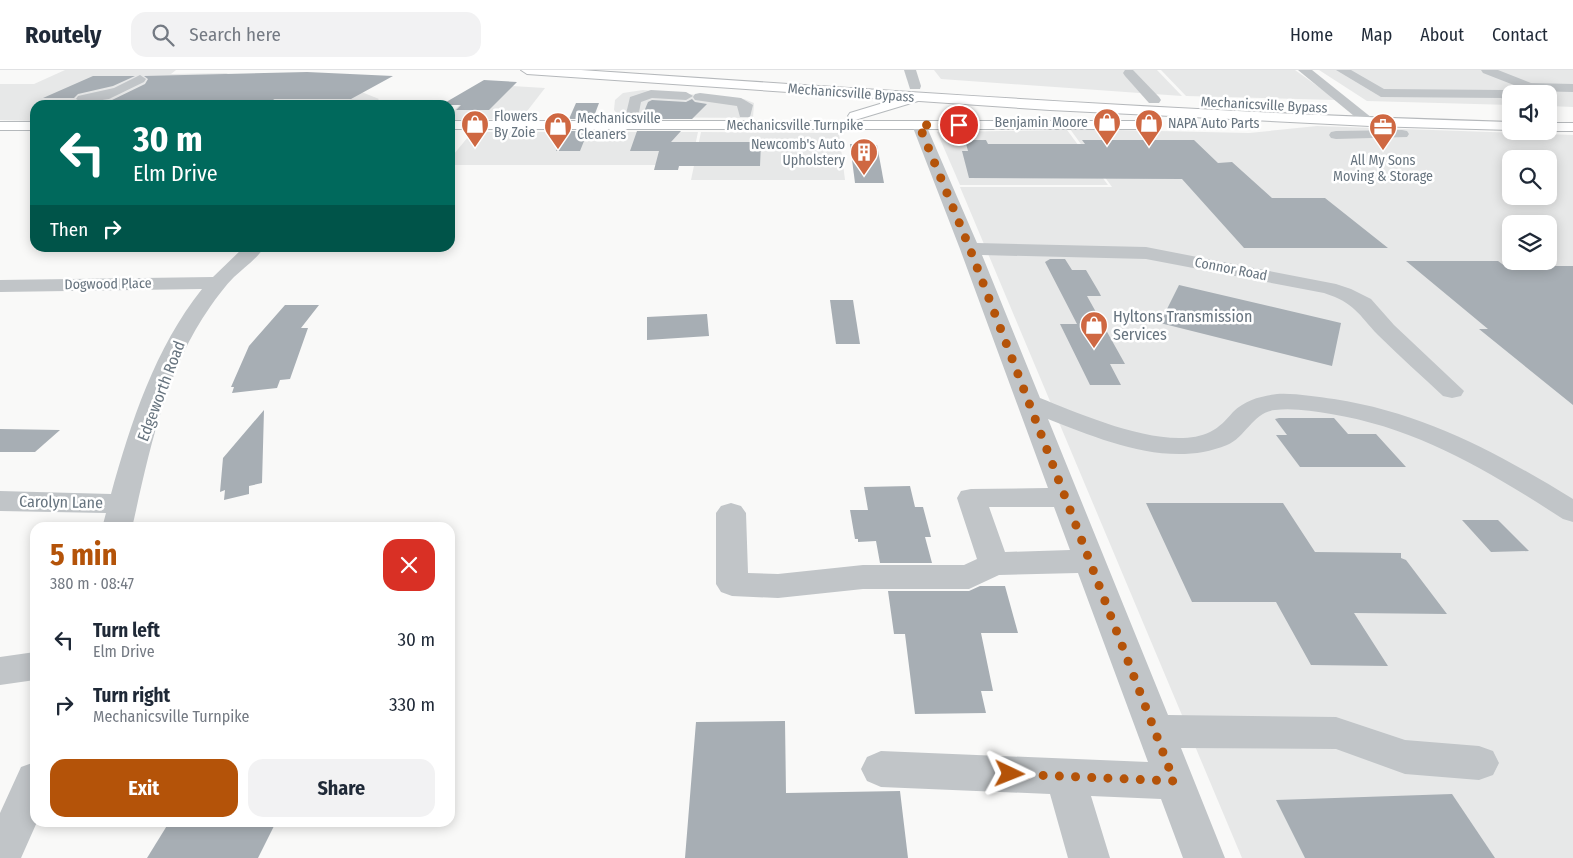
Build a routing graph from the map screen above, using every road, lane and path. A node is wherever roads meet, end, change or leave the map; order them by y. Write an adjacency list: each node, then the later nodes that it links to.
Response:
1 (527, 70): 11 (main road, Mechanicsville Bypass)
2 (694, 70): 11 (main road, Mechanicsville Bypass)
3 (910, 70): 11 (street)
4 (1304, 70): 16 (street)
5 (1342, 70): 12 (street)
6 (1487, 70): 8 (street)
7 (1128, 72): 14 (street)
8 (1518, 76): 10 (street)
9 (140, 79): 13 (street)
10 (1573, 88)
11 (914, 92): 14 (main road, Mechanicsville Bypass); 21 (main road, Mechanicsville Bypass); 23 (main road); 24 (main road)
12 (1502, 94)
13 (83, 99)
14 (1154, 100): 16 (main road, Mechanicsville Bypass)
15 (743, 108): 17 (street)
16 (1356, 110): 18 (main road); 21 (street)
17 (634, 114)
18 (1502, 114)
19 (1557, 115): 20 (main road)
20 (1573, 116)
21 (1370, 122): 24 (main road, Mechanicsville Turnpike); 27 (main road, Mechanicsville Bypass)
22 (455, 125): 23 (main road, Mechanicsville Turnpike)
23 (792, 125): 24 (main road, Mechanicsville Turnpike)
24 (919, 125): 32 (street)
25 (0, 126): 26 (main road)
26 (30, 126)
27 (1502, 126)
28 (1557, 127): 29 (main road)
29 (1573, 127)
30 (1402, 134): 31 (street)
31 (1336, 135)
32 (970, 249): 36 (street, Connor Road); 37 (street)
33 (250, 252): 34 (street, Edgeworth Road)
34 (216, 283): 35 (street, Dogwood Place); 42 (street, Edgeworth Road)
35 (0, 286)
36 (1452, 391)
37 (1028, 402): 38 (street); 40 (street)
38 (1065, 497): 43 (street); 44 (street)
39 (0, 501): 42 (street, Carolyn Lane)
40 (1573, 512)
41 (731, 513): 44 (street)
42 (120, 516)
43 (1090, 561): 44 (street); 47 (street)
44 (994, 564)
45 (30, 667): 46 (street)
46 (0, 671)
47 (1155, 731): 48 (street); 51 (street)
48 (1479, 763)
49 (881, 770): 50 (street)
50 (1066, 777): 51 (street); 54 (street)
51 (1174, 781): 55 (street)
52 (30, 791): 53 (street)
53 (0, 855)
54 (1089, 858)
55 (1204, 858)

